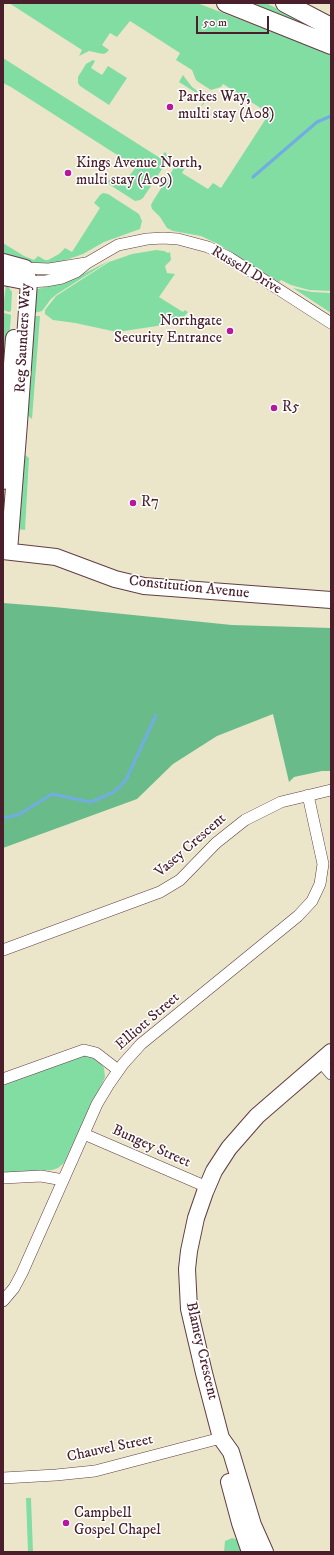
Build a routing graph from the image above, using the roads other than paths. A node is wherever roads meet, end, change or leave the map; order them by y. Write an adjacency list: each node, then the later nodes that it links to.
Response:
1 (226, 3): 4 (main road)
2 (285, 3): 3 (main road)
3 (331, 27)
4 (331, 45)
5 (3, 262): 6 (street, Russell Drive)
6 (19, 277): 7 (street, Russell Drive); 8 (street, Reg Saunders Way)
7 (331, 323)
8 (6, 488): 9 (street, Reg Saunders Way)
9 (6, 551): 10 (street, Constitution Avenue)
10 (331, 600)
11 (331, 790): 12 (street, Vasey Crescent)
12 (308, 795): 13 (street, Vasey Crescent); 15 (street, Elliott Street)
13 (3, 950)
14 (326, 1057): 16 (street); 21 (street, Blamey Crescent)
15 (118, 1070): 17 (street); 18 (street, Elliott Street)
16 (331, 1074)
17 (3, 1079)
18 (84, 1134): 20 (street, Elliott Street); 21 (street, Bungey Street)
19 (3, 1178): 20 (street)
20 (63, 1180): 22 (street, Elliott Street)
21 (207, 1187): 23 (street, Blamey Crescent)
22 (3, 1301)
23 (222, 1438): 24 (street, Chauvel Street); 25 (street, Blamey Crescent)
24 (3, 1478)
25 (254, 1544)

